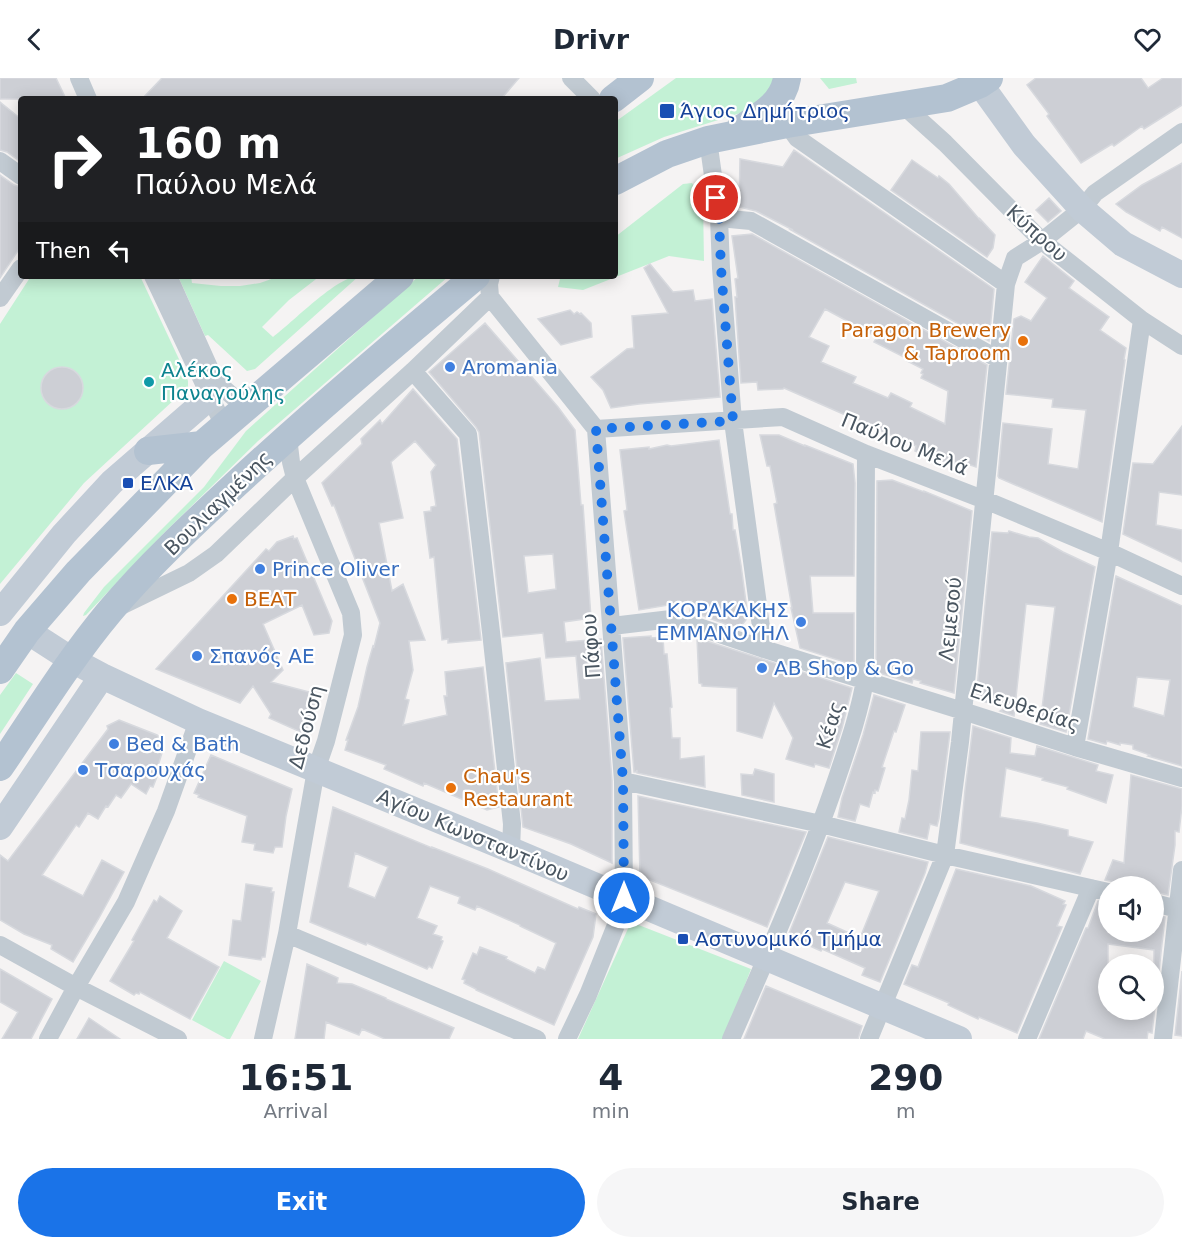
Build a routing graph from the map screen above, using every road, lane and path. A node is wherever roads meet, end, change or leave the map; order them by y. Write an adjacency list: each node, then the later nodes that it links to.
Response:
1 (79, 78): 6 (street)
2 (571, 78): 7 (street)
3 (640, 78): 8 (main road)
4 (787, 78): 12 (main road)
5 (985, 81): 9 (main road); 16 (street)
6 (87, 96)
7 (589, 96)
8 (618, 96)
9 (904, 106): 10 (main road); 18 (street, Κύπρου)
10 (787, 124): 12 (main road); 24 (street)
11 (1182, 132): 16 (street, Λεμεσού)
12 (720, 137): 15 (main road); 17 (street)
13 (0, 161): 14 (street)
14 (18, 174)
15 (618, 179)
16 (1082, 209): 18 (street, Λεμεσού); 20 (street)
17 (719, 218): 29 (street); 33 (street)
18 (1042, 241): 24 (street, Λεμεσού); 27 (street, Κύπρου)
19 (18, 272): 26 (street)
20 (1182, 275)
21 (154, 279): 31 (street)
22 (169, 279): 32 (street)
23 (396, 279): 32 (main road)
24 (1006, 284): 29 (street, Λεμεσού)
25 (483, 286): 30 (street); 34 (street); 35 (main road, Βουλιαγμένης)
26 (0, 298)
27 (1142, 320): 28 (street, Κύπρου); 41 (street)
28 (1182, 346)
29 (998, 359): 40 (street, Λεμεσού)
30 (413, 370): 39 (street); 61 (street)
31 (210, 397): 32 (street); 37 (street)
32 (235, 417): 36 (main road)
33 (733, 421): 34 (street, Παύλου Μελά); 38 (street, Παύλου Μελά); 47 (street)
34 (596, 429): 45 (street, Πάφου)
35 (288, 436): 39 (street, Δεδούση); 43 (main road, Βουλιαγμένης)
36 (202, 445): 37 (main road); 46 (main road)
37 (148, 451): 44 (street)
38 (866, 454): 40 (street, Παύλου Μελά); 51 (street, Κέας)
39 (295, 478): 43 (street); 56 (street, Δεδούση)
40 (984, 500): 41 (street, Παύλου Μελά); 52 (street, Λεμεσού)
41 (1109, 552): 42 (street, Παύλου Μελά); 54 (street)
42 (1182, 586)
43 (111, 610): 48 (main road, Βουλιαγμένης)
44 (0, 613)
45 (612, 626): 47 (street, Ελευθερίας); 58 (street, Πάφου)
46 (27, 631): 48 (street, Αγίου Κωνσταντίνου); 49 (main road)
47 (764, 649): 51 (street, Ελευθερίας)
48 (72, 660): 50 (street, Αγίου Κωνσταντίνου); 55 (main road, Βουλιαγμένης)
49 (0, 670)
50 (102, 676): 53 (street, Αγίου Κωνσταντίνου); 60 (street)
51 (865, 680): 52 (street, Ελευθερίας); 59 (street, Κέας)
52 (963, 711): 54 (street, Ελευθερίας); 62 (street, Λεμεσού)
53 (198, 721): 56 (street, Αγίου Κωνσταντίνου); 72 (street)
54 (1075, 747): 57 (street, Ελευθερίας)
55 (0, 767)
56 (316, 770): 61 (street, Αγίου Κωνσταντίνου); 69 (street, Δεδούση)
57 (1182, 778)
58 (623, 781): 59 (street); 66 (street, Πάφου)
59 (821, 824): 62 (street); 71 (street, Κέας)
60 (0, 827)
61 (511, 850): 66 (street, Αγίου Κωνσταντίνου)
62 (945, 855): 64 (street); 74 (street, Λεμεσού)
63 (1182, 870): 68 (street)
64 (1098, 890)
65 (1098, 894): 83 (street)
66 (624, 898): 71 (street, Αγίου Κωνσταντίνου); 79 (street, Πάφου)
67 (1164, 906): 68 (street)
68 (1179, 910): 73 (street)
69 (287, 934): 77 (street, Δεδούση); 78 (street)
70 (0, 945): 72 (street)
71 (766, 959): 74 (street, Αγίου Κωνσταντίνου); 80 (street, Κέας)
72 (76, 987): 75 (street); 76 (street)
73 (1175, 1003): 84 (street)
74 (882, 1006): 81 (street, Λεμεσού); 82 (street, Αγίου Κωνσταντίνου)
75 (48, 1039)
76 (178, 1039)
77 (263, 1039)
78 (537, 1039)
79 (567, 1039)
80 (731, 1039)
81 (869, 1039)
82 (959, 1039)
83 (1026, 1039)
84 (1163, 1039)

